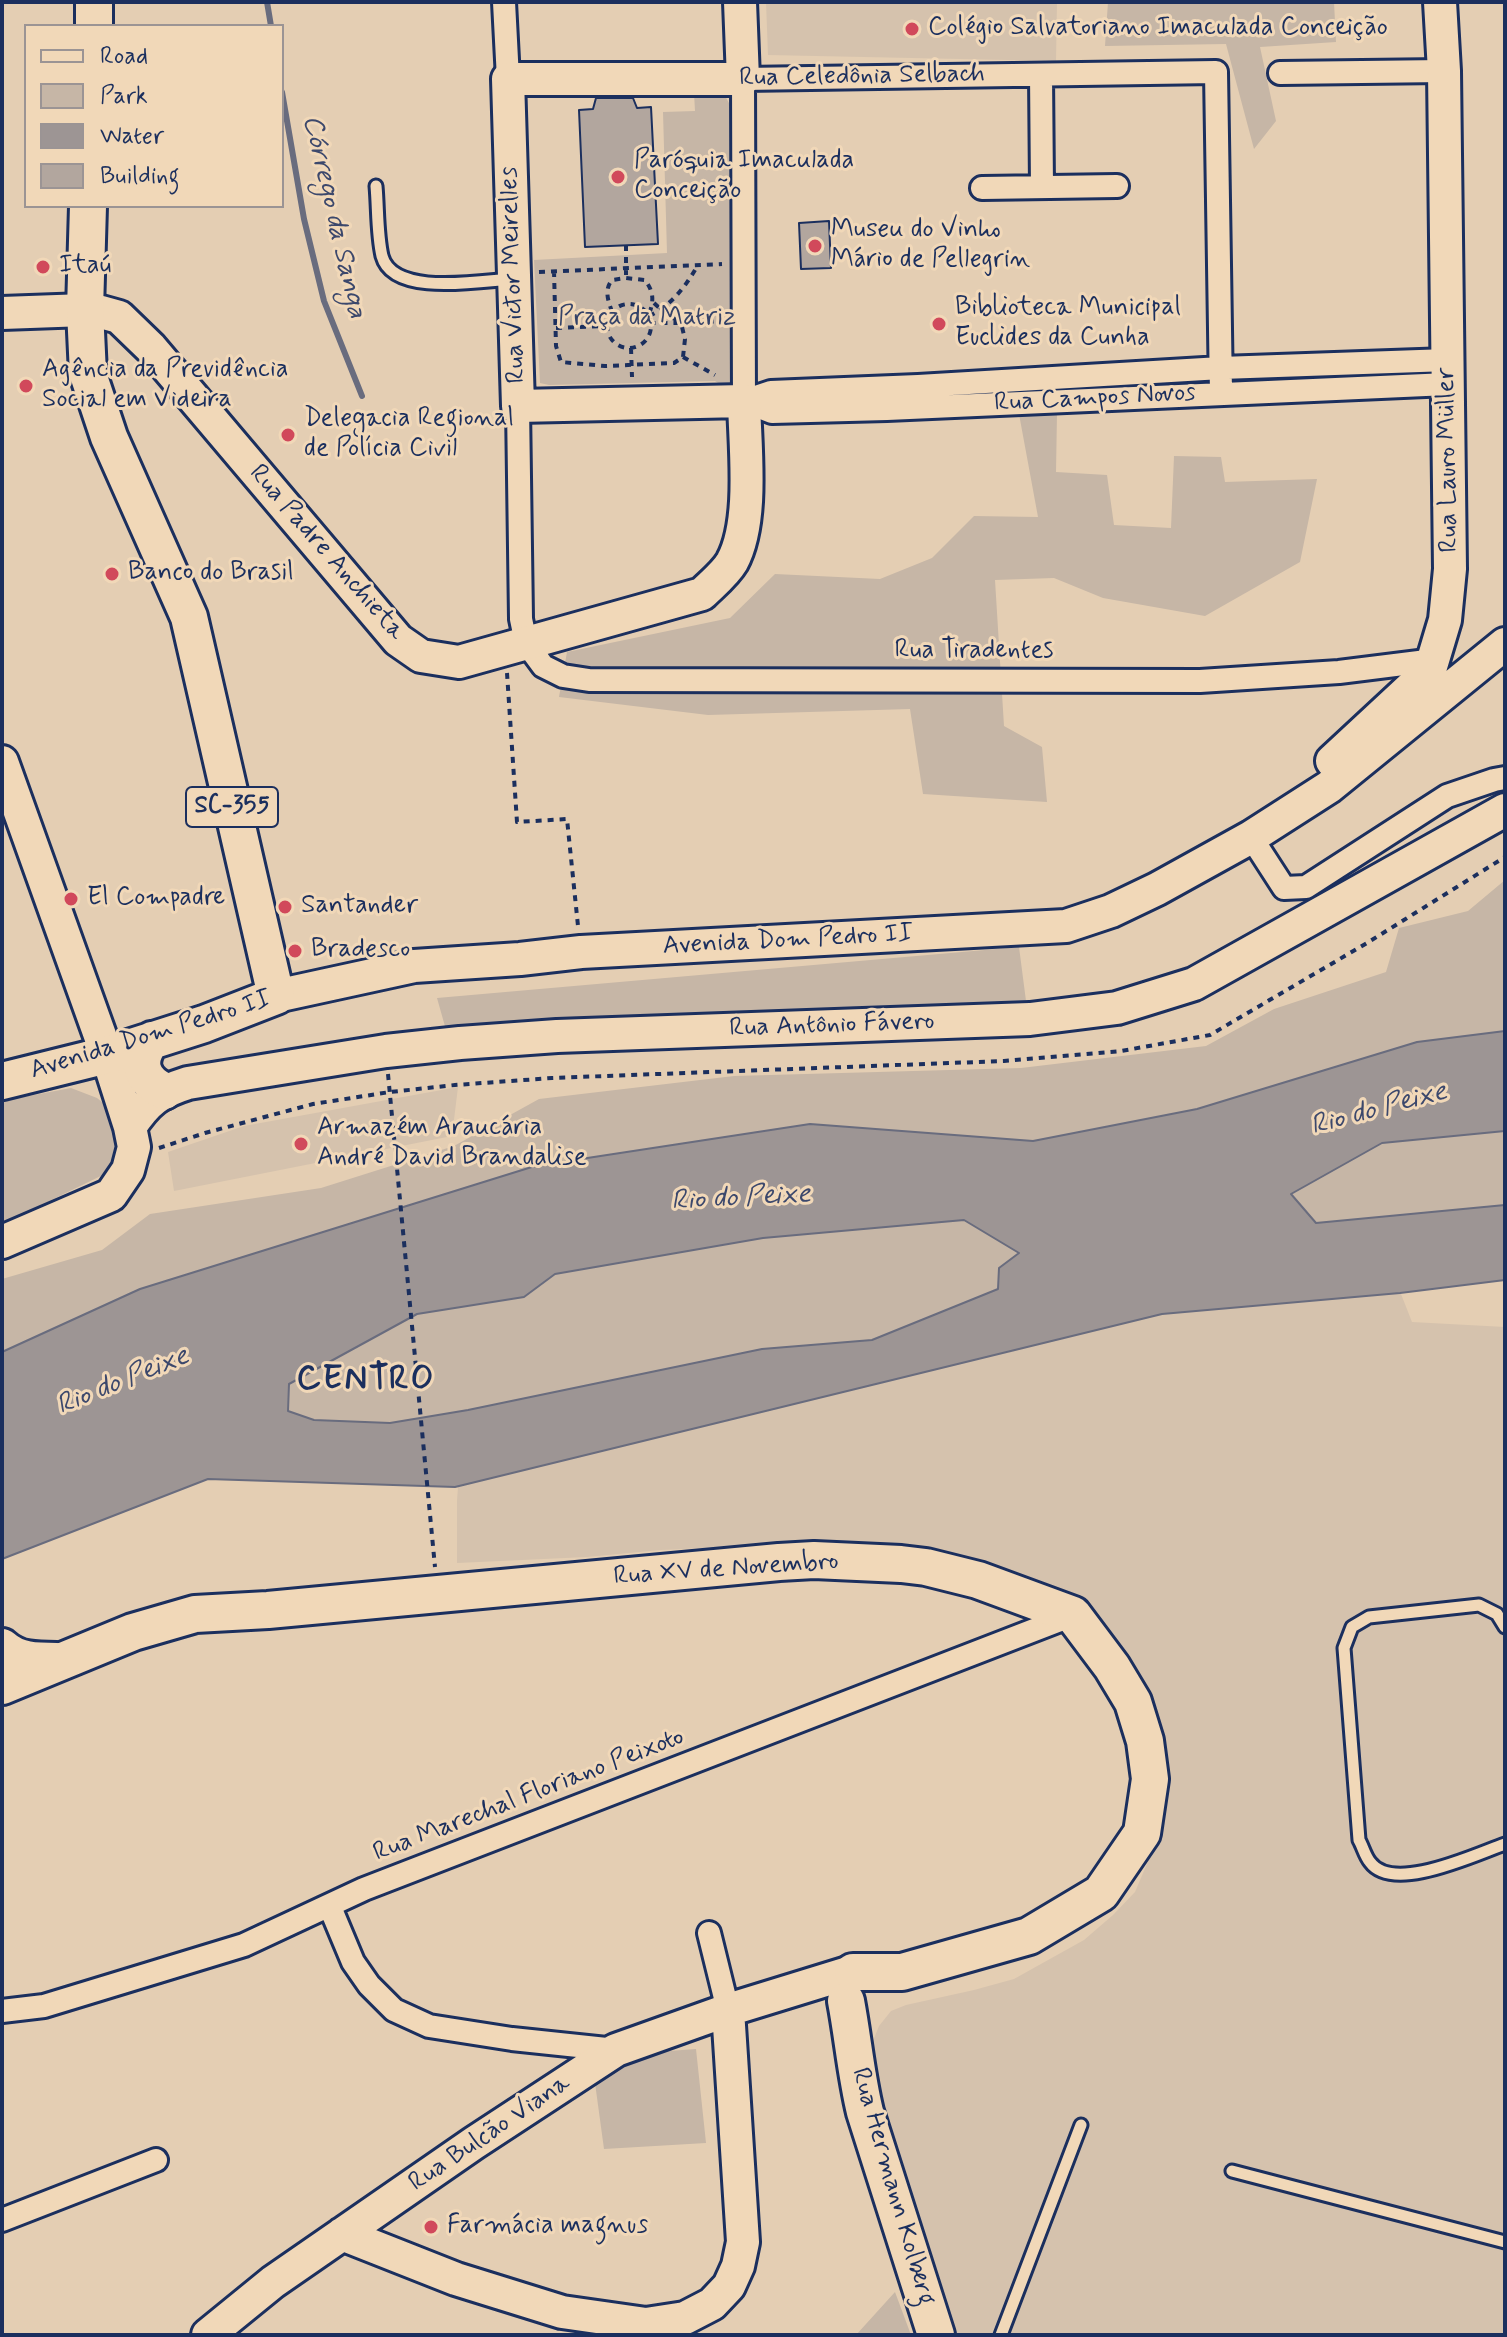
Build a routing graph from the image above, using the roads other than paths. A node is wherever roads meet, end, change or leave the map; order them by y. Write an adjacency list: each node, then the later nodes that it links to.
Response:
1 (94, 2): 5 (main road)
2 (504, 2): 9 (street, Rua Victor Meirelles)
3 (740, 2): 10 (main road)
4 (1440, 2): 6 (main road, Rua Lauro Müller)
5 (94, 24)
6 (1444, 71): 7 (street); 20 (main road, Rua Lauro Müller)
7 (1280, 73)
8 (1041, 75): 10 (street, Rua Celedônia Selbach); 13 (street); 19 (street, Rua Celedônia Selbach)
9 (508, 79): 10 (main road, Rua Celedônia Selbach); 16 (main road, Rua Victor Meirelles)
10 (743, 79): 22 (street)
11 (376, 186): 16 (lane)
12 (1117, 186): 13 (street)
13 (1042, 187): 14 (street)
14 (982, 188)
15 (88, 208): 17 (main road, SC-355)
16 (515, 279): 23 (main road, Rua Victor Meirelles)
17 (85, 310): 18 (main road, Rua Padre Anchieta); 25 (main road, Rua Padre Anchieta); 31 (main road, SC-355)
18 (2, 313)
19 (1221, 368): 20 (street, Rua Campos Novos); 21 (street); 22 (street, Rua Campos Novos)
20 (1448, 372): 21 (street, Rua Campos Novos); 26 (main road, Rua Lauro Müller)
21 (1221, 393): 22 (street, Rua Campos Novos)
22 (744, 401): 23 (main road, Rua Campos Novos); 25 (main road, Rua Padre Anchieta)
23 (518, 406): 25 (street, Rua Victor Meirelles)
24 (1505, 644): 30 (main road, Avenida Dom Pedro II)
25 (516, 646): 26 (street, Rua Tiradentes)
26 (1435, 660): 30 (main road, Rua Lauro Müller)
27 (2, 762): 33 (main road)
28 (1505, 778): 30 (street)
29 (1505, 810): 35 (main road, Rua Antônio Fávero)
30 (1251, 837): 31 (main road, Avenida Dom Pedro II)
31 (276, 996): 32 (main road, Avenida Dom Pedro II)
32 (152, 1040): 33 (main road, Avenida Dom Pedro II); 35 (main road)
33 (107, 1055): 34 (main road, Avenida Dom Pedro II); 36 (main road)
34 (2, 1081)
35 (164, 1091): 36 (main road, Rua Antônio Fávero)
36 (132, 1142): 37 (main road, Rua Antônio Fávero)
37 (2, 1242)
38 (1073, 1615): 41 (main road, Rua XV de Novembro); 44 (street, Rua Marechal Floriano Peixoto); 46 (main road, Rua Bulcão Viana)
39 (1505, 1627): 43 (lane)
40 (2, 1647): 41 (main road)
41 (58, 1661): 42 (main road, Rua XV de Novembro)
42 (2, 1686)
43 (1505, 1844)
44 (330, 1907): 48 (street, Rua Marechal Floriano Peixoto); 49 (street)
45 (709, 1933): 47 (street)
46 (852, 1990): 47 (main road, Rua Bulcão Viana); 57 (main road, Rua Hermann Kolberg)
47 (728, 2010): 49 (main road, Rua Bulcão Viana); 54 (main road)
48 (2, 2011)
49 (616, 2050): 54 (main road, Rua Bulcão Viana)
50 (1081, 2125): 58 (lane)
51 (156, 2160): 53 (street)
52 (1232, 2171): 55 (lane)
53 (2, 2220)
54 (342, 2234): 56 (main road, Rua Bulcão Viana)
55 (1505, 2242)
56 (208, 2335)
57 (936, 2335)
58 (1001, 2335)

